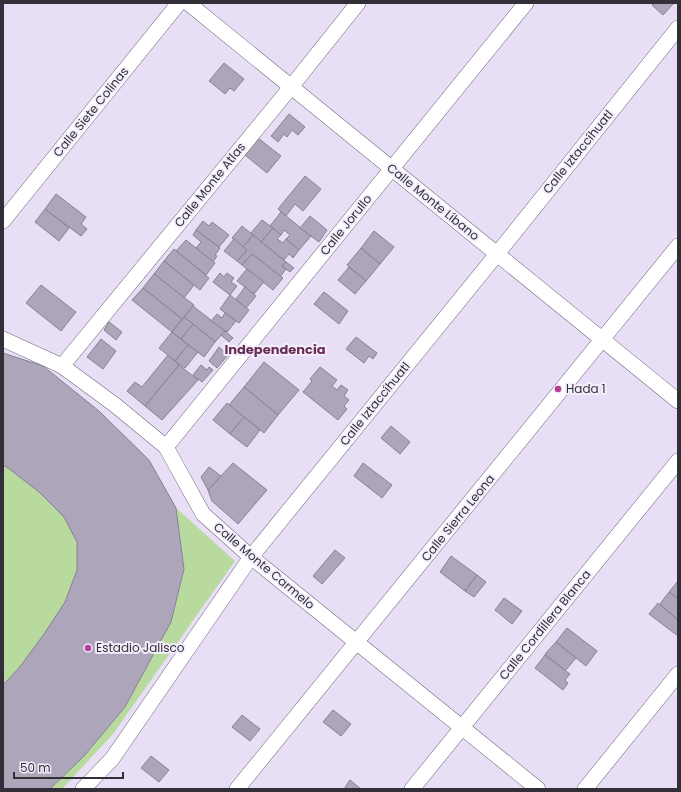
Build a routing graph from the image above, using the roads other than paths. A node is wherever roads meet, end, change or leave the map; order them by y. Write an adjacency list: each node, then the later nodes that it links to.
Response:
1 (179, 3): 8 (street, Calle Siete Colinas)
2 (188, 3): 6 (street, Calle Monte Líbano)
3 (358, 3): 6 (street, Calle Monte Atlas)
4 (526, 3): 7 (street, Calle Jorullo)
5 (678, 28): 10 (street, Calle Iztaccíhuatl)
6 (291, 87): 7 (street, Calle Monte Líbano); 13 (street, Calle Monte Atlas)
7 (392, 169): 10 (street, Calle Monte Líbano); 15 (street, Calle Jorullo)
8 (3, 221)
9 (678, 246): 12 (street, Calle Sierra Leona)
10 (497, 254): 12 (street, Calle Monte Líbano); 17 (street, Calle Iztaccíhuatl)
11 (3, 338): 13 (street, Calle Monte Carmelo)
12 (602, 340): 14 (street, Calle Monte Líbano); 18 (street, Calle Sierra Leona)
13 (62, 366): 15 (street, Calle Monte Carmelo)
14 (678, 401)
15 (166, 447): 17 (street, Calle Monte Carmelo)
16 (678, 461): 20 (street, Calle Cordillera Blanca)
17 (251, 557): 18 (street, Calle Monte Carmelo); 21 (street, Calle Iztaccíhuatl)
18 (356, 643): 20 (street, Calle Monte Carmelo); 22 (street, Calle Sierra Leona)
19 (678, 674): 25 (street)
20 (462, 728): 23 (street, Calle Cordillera Blanca); 24 (street, Calle Monte Carmelo)
21 (83, 789)
22 (237, 789)
23 (412, 789)
24 (538, 789)
25 (585, 789)

